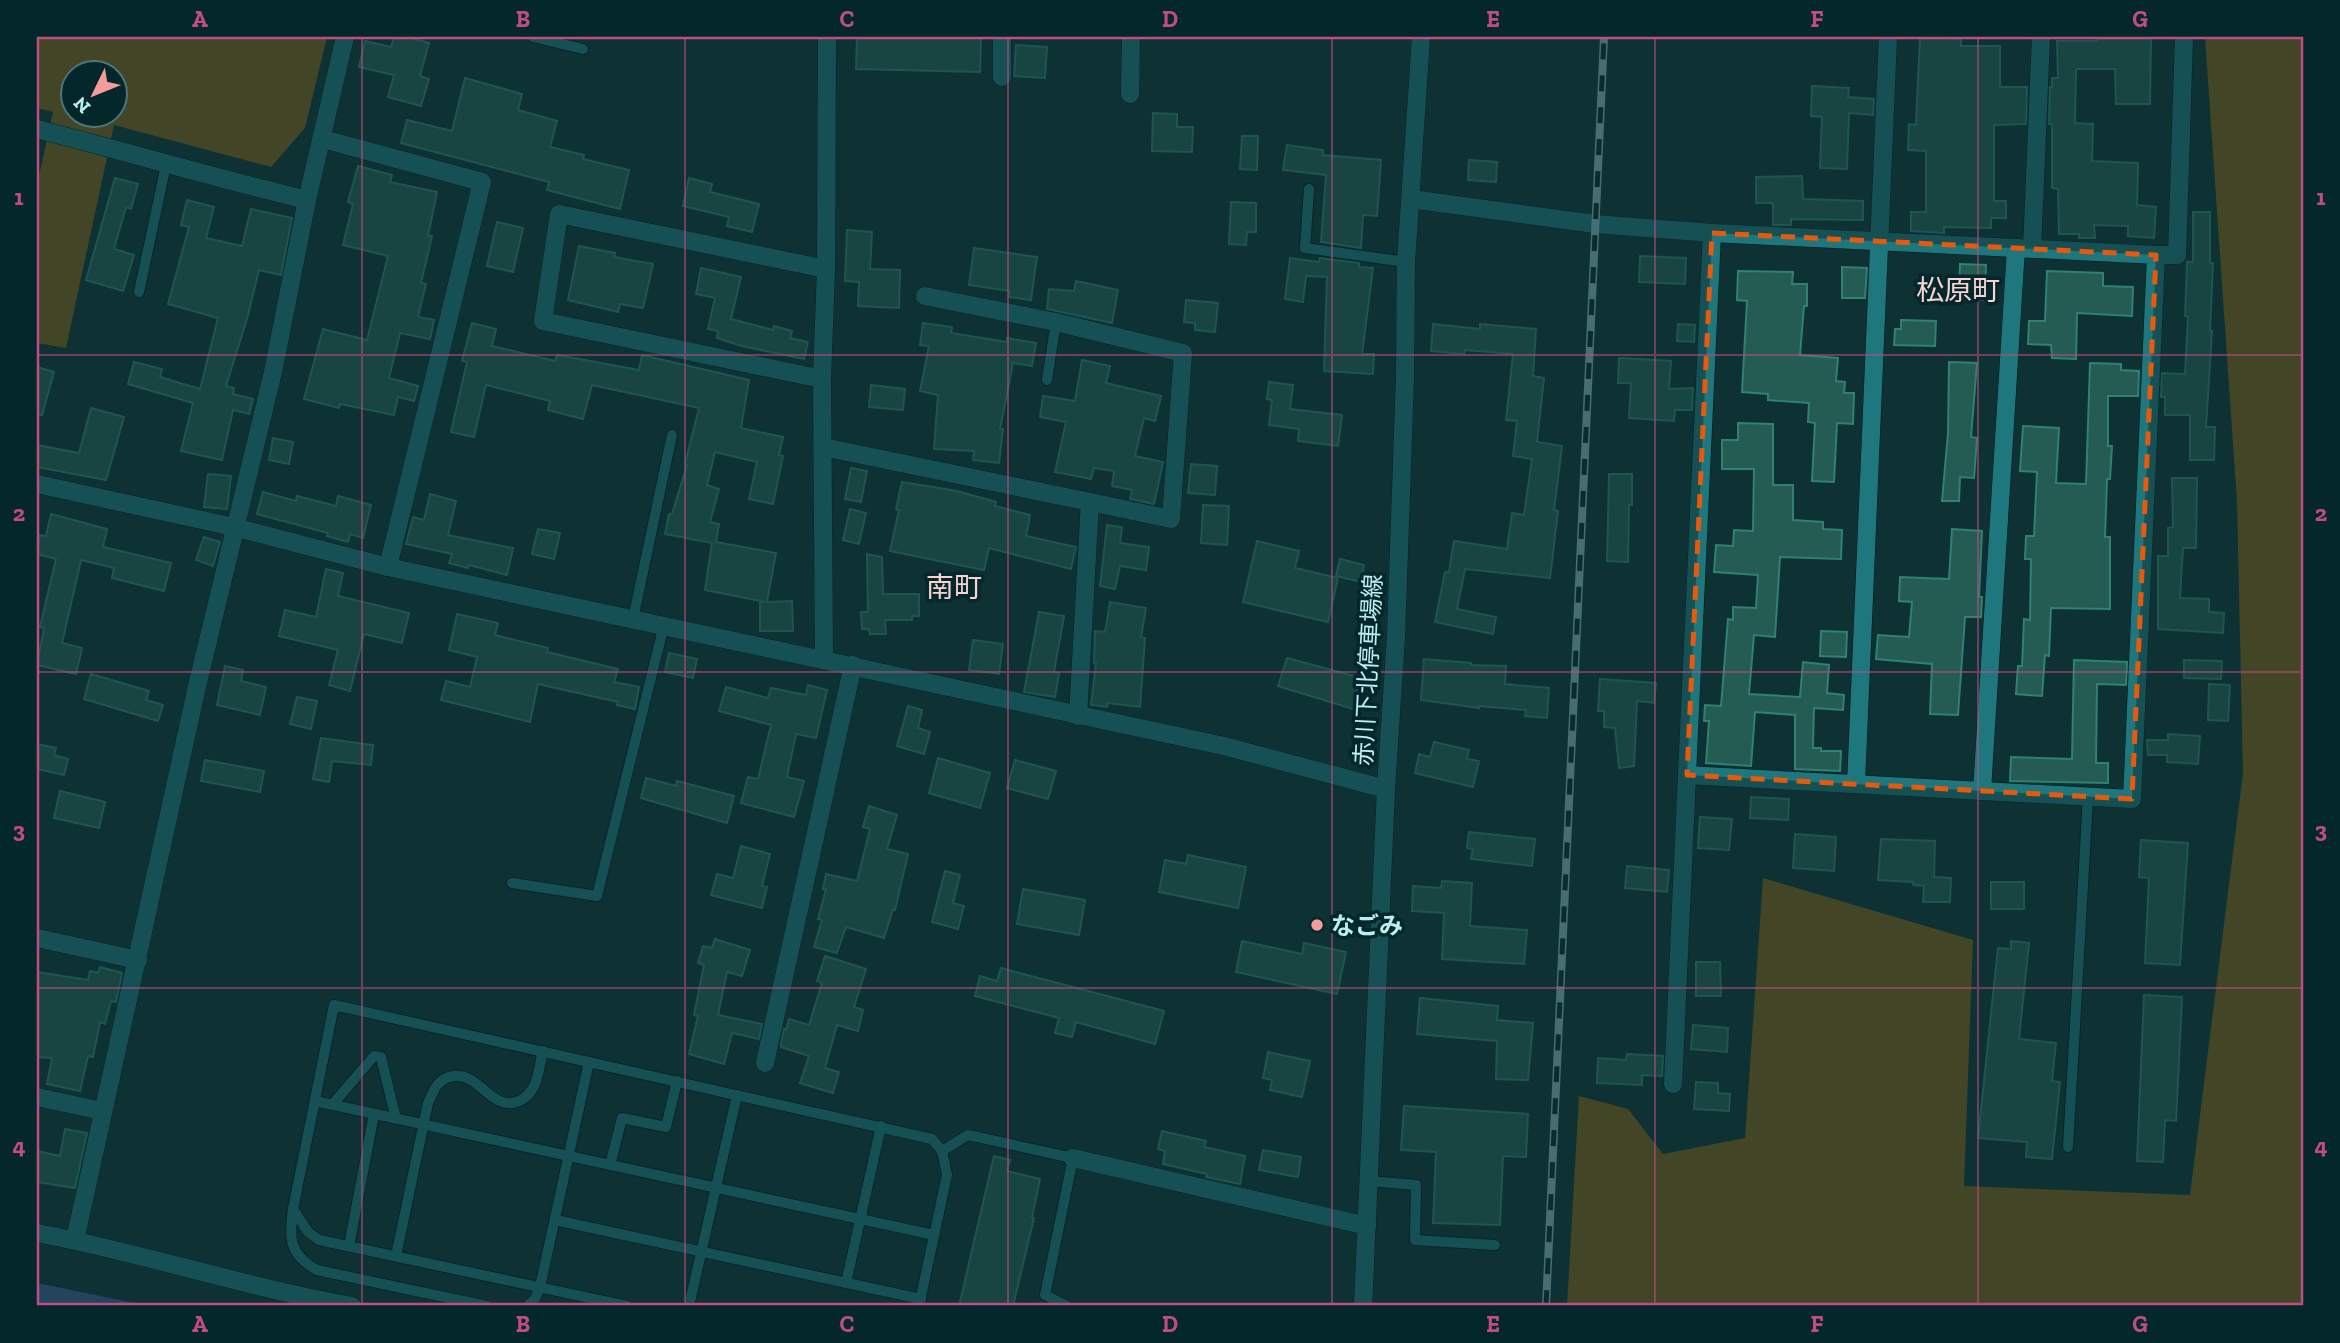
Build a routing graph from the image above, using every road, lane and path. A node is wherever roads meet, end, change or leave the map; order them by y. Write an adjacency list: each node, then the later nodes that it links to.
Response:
1 (345, 37): 14 (street)
2 (533, 37): 10 (lane)
3 (827, 37): 24 (street)
4 (1002, 37): 11 (street)
5 (1131, 37): 12 (street)
6 (1421, 37): 17 (street, 赤川下北停車場線)
7 (1888, 37): 20 (street)
8 (2041, 37): 21 (street)
9 (2184, 37): 22 (street)
10 (583, 49)
11 (1002, 77)
12 (1130, 94)
13 (37, 129): 15 (street)
14 (323, 139): 18 (street); 35 (street)
15 (166, 165): 18 (street); 25 (lane)
16 (1309, 189): 23 (lane)
17 (1412, 199): 19 (street); 23 (street, 赤川下北停車場線)
18 (307, 200): 34 (street)
19 (1712, 233): 20 (street); 41 (street)
20 (1880, 242): 21 (street); 42 (street)
21 (2024, 248): 22 (street); 44 (street)
22 (2156, 254): 45 (street)
23 (1406, 262): 43 (street, 赤川下北停車場線)
24 (826, 269): 28 (street); 28 (street)
25 (139, 292)
26 (925, 296): 27 (street)
27 (1056, 322): 29 (lane); 33 (street)
28 (822, 379): 31 (street)
29 (1047, 380)
30 (672, 435): 36 (lane)
31 (823, 447): 33 (street); 38 (street)
32 (37, 485): 34 (street)
33 (1090, 502): 40 (street)
34 (234, 527): 35 (street); 48 (street)
35 (388, 567): 36 (street)
36 (634, 619): 37 (street)
37 (664, 625): 38 (street); 46 (lane)
38 (824, 659): 39 (street)
39 (853, 665): 40 (street); 51 (street)
40 (1078, 716): 43 (street)
41 (1688, 775): 42 (street); 53 (street)
42 (1856, 784): 44 (street)
43 (1386, 789): 68 (street, 赤川下北停車場線)
44 (1982, 791): 45 (street)
45 (2088, 797): 63 (lane)
46 (512, 883)
47 (37, 938): 48 (street)
48 (138, 960): 58 (street)
49 (543, 1051): 50 (lane); 56 (lane); 61 (lane)
50 (590, 1062): 52 (lane); 65 (lane)
51 (765, 1063)
52 (677, 1081): 54 (lane); 67 (lane)
53 (1674, 1084)
54 (737, 1094): 62 (lane); 69 (lane)
55 (37, 1097): 58 (street)
56 (315, 1101): 57 (lane); 70 (lane)
57 (332, 1105): 59 (lane); 60 (lane)
58 (102, 1111): 76 (street)
59 (374, 1114): 60 (lane); 78 (lane)
60 (396, 1119): 61 (lane)
61 (423, 1125): 65 (lane); 80 (lane)
62 (881, 1126): 64 (lane); 71 (lane)
63 (2068, 1147)
64 (942, 1151): 66 (lane); 75 (lane)
65 (569, 1156): 67 (lane); 72 (lane)
66 (1073, 1158): 73 (street); 89 (lane)
67 (610, 1165): 69 (lane)
68 (1369, 1181): 73 (street, 赤川下北停車場線); 77 (lane)
69 (716, 1188): 71 (lane); 79 (lane)
70 (293, 1209): 78 (lane); 85 (lane)
71 (860, 1219): 75 (lane); 81 (lane)
72 (555, 1220): 79 (lane); 82 (lane)
73 (1367, 1227): 90 (street, 赤川下北停車場線)
74 (37, 1233): 76 (street)
75 (934, 1235): 83 (lane)
76 (75, 1240): 84 (street)
77 (1495, 1245)
78 (349, 1246): 80 (lane)
79 (701, 1252): 81 (lane); 88 (lane)
80 (396, 1256): 82 (lane)
81 (846, 1283): 83 (lane)
82 (540, 1287): 86 (lane); 87 (lane)
83 (920, 1303)
84 (352, 1306)
85 (488, 1306)
86 (527, 1306)
87 (627, 1306)
88 (689, 1306)
89 (1066, 1306)
90 (1363, 1306)

